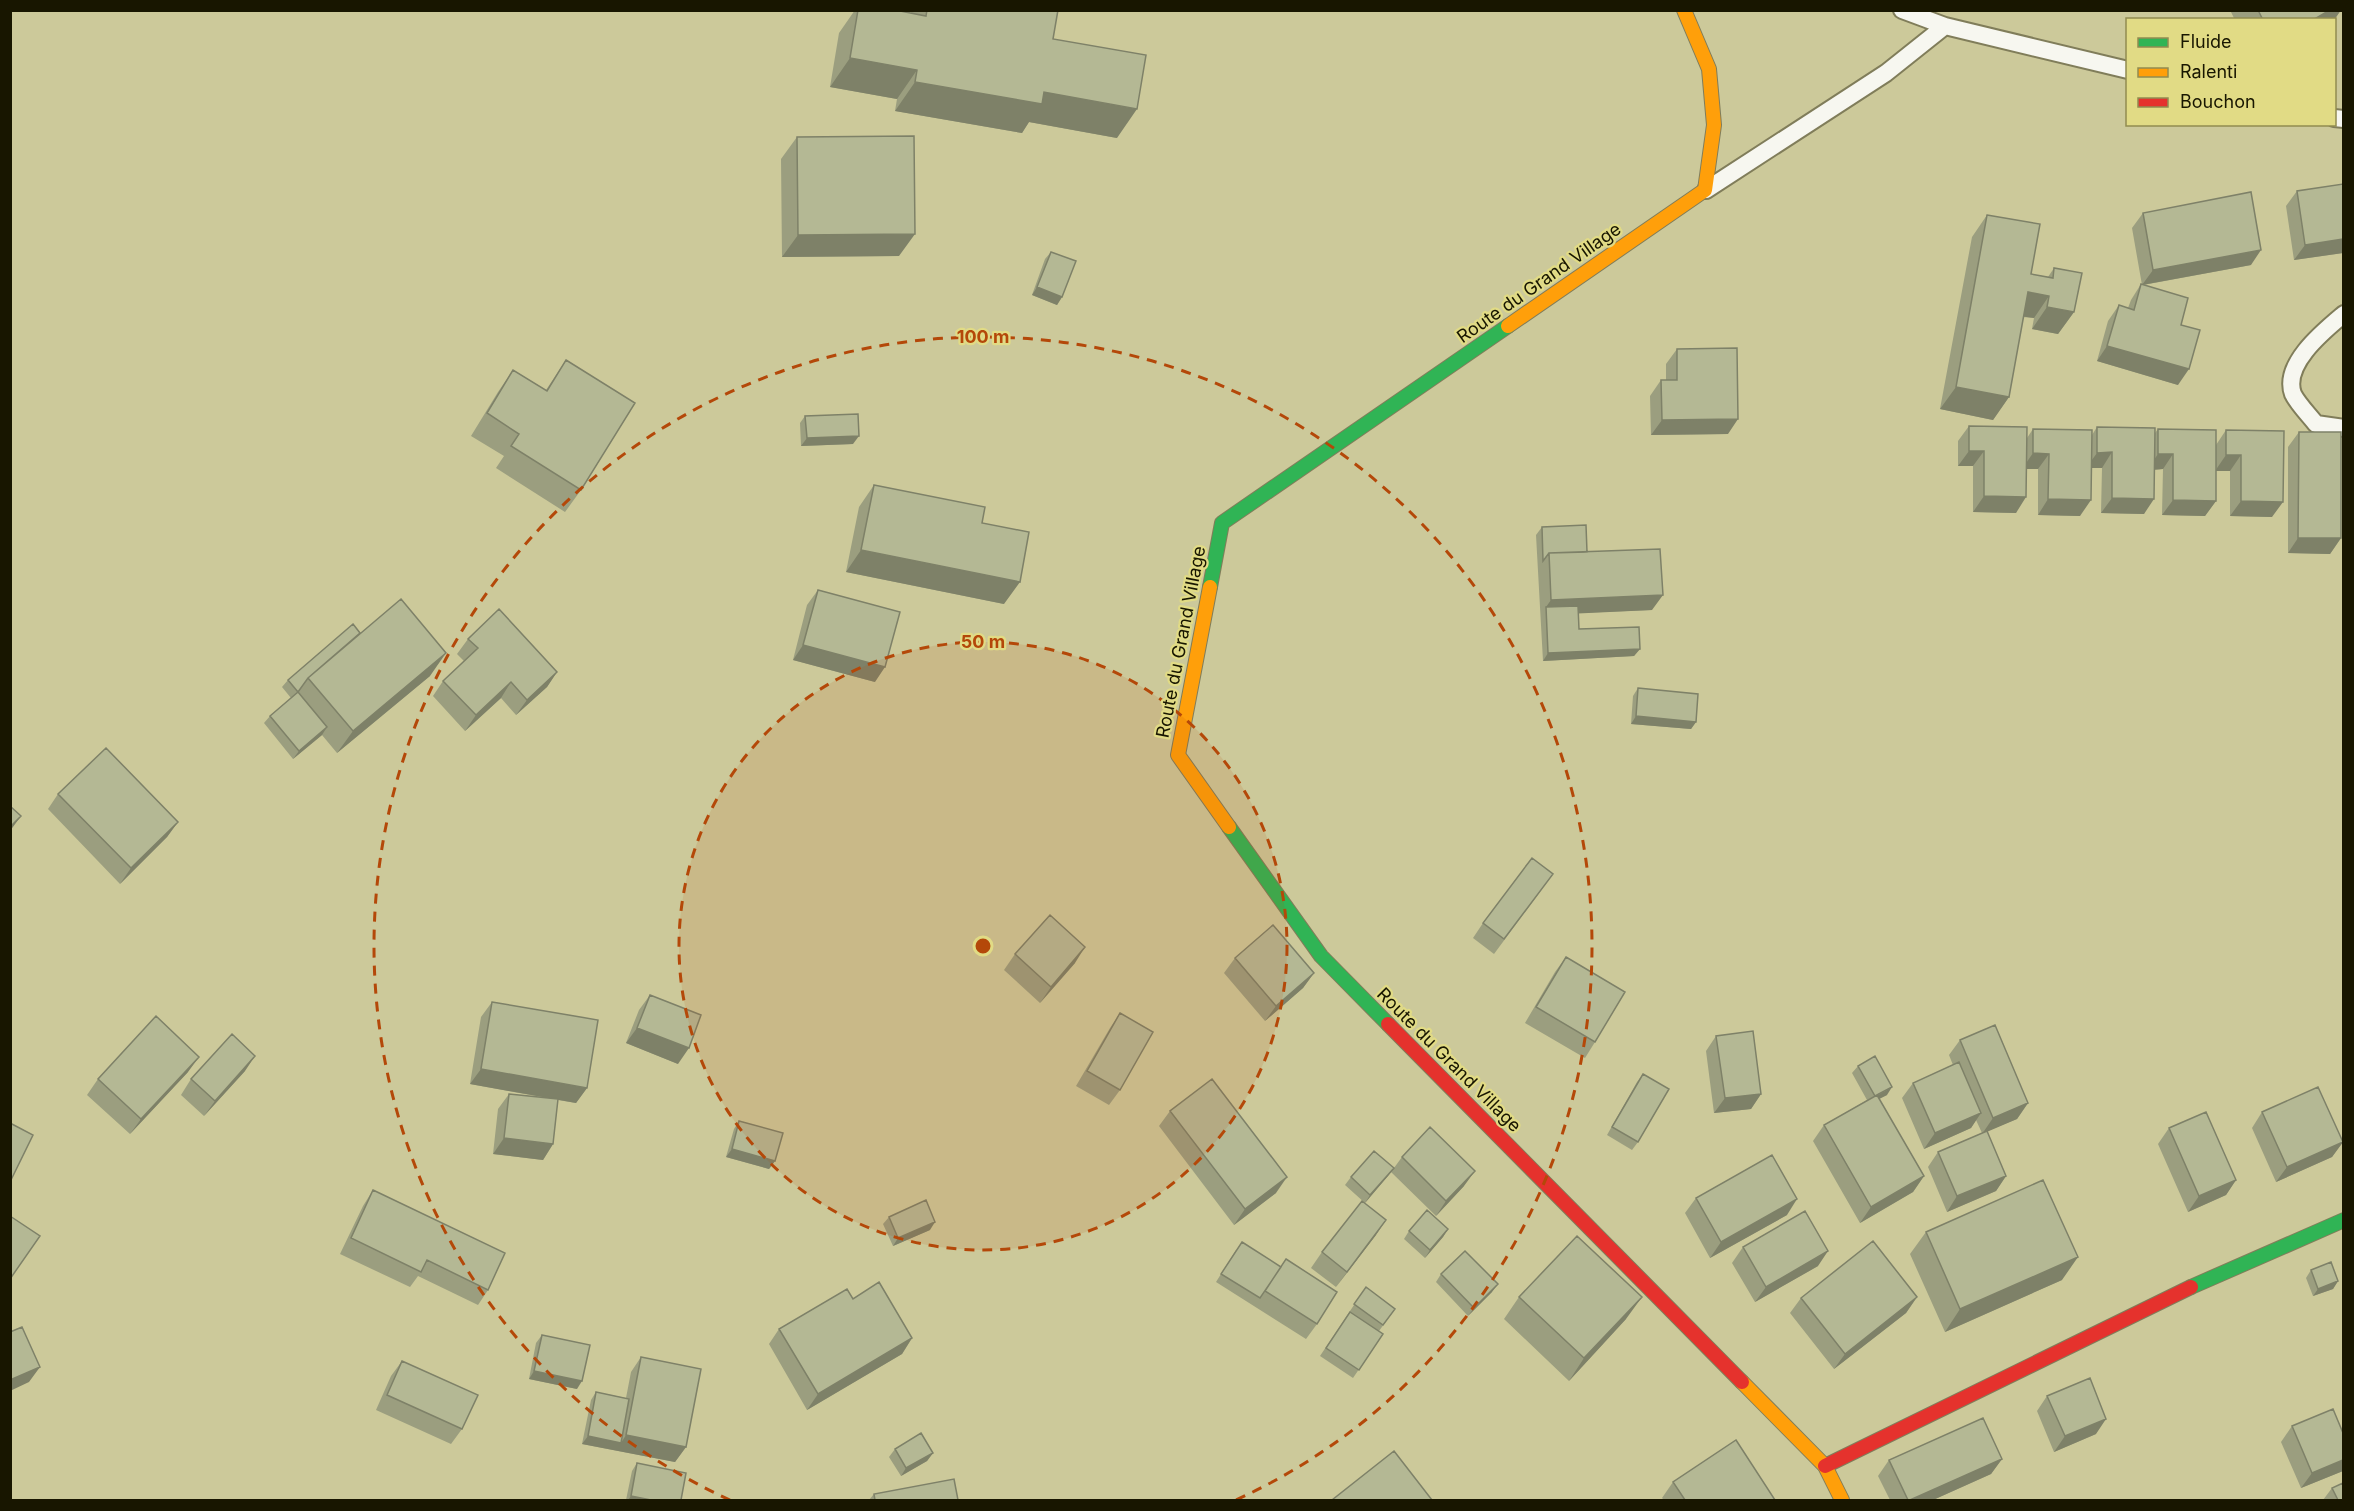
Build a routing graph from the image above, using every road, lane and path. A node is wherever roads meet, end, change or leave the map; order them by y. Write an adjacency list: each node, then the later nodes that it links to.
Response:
1 (1684, 10): 5 (street)
2 (1902, 10): 3 (lane)
3 (1945, 26): 4 (lane); 5 (lane)
4 (2126, 70)
5 (1705, 190): 9 (street, Route du Grand Village)
6 (2343, 314): 7 (lane)
7 (2343, 428)
8 (2343, 1220): 9 (street)
9 (1825, 1466): 10 (street, Route du Grand Village)
10 (1842, 1500)

